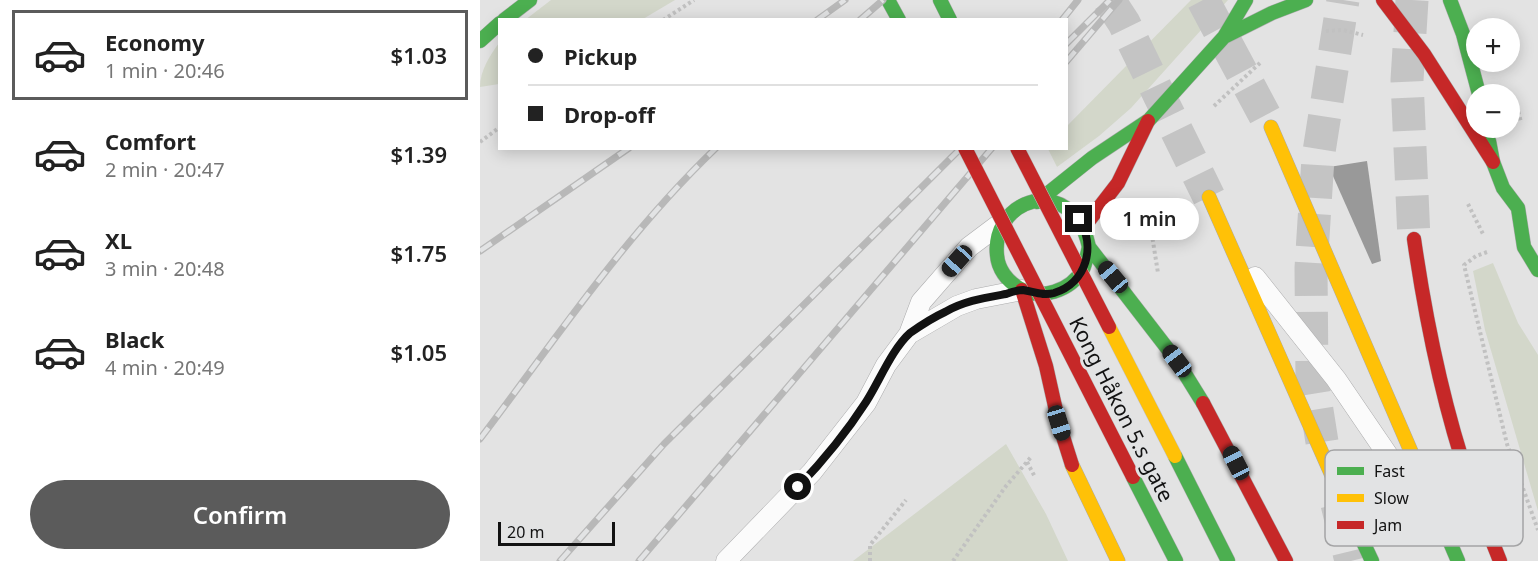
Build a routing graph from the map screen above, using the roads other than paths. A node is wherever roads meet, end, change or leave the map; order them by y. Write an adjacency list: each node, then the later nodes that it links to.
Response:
1 (530, 0): 8 (main road)
2 (888, 0): 9 (main road)
3 (940, 0): 10 (main road)
4 (1246, 0): 12 (main road)
5 (1306, 0): 12 (main road)
6 (1383, 0): 20 (main road)
7 (1450, 0): 14 (main road)
8 (507, 18)
9 (898, 18)
10 (949, 18)
11 (498, 25): 13 (main road)
12 (1224, 37): 15 (main road)
13 (480, 41)
14 (1476, 84)
15 (1149, 120): 22 (main road); 24 (main road)
16 (1271, 127): 32 (main road)
17 (1488, 138): 20 (main road)
18 (966, 150): 40 (main road, Kong Håkon 5.s gate, bridge)
19 (1018, 150): 41 (main road, Kong Håkon 5.s gate, bridge)
20 (1493, 162): 28 (main road)
21 (1209, 197): 27 (main road)
22 (1037, 202): 23 (main road); 24 (main road)
23 (1005, 219): 29 (main road); 30 (lane)
24 (1084, 227): 26 (main road)
25 (1414, 239): 33 (main road)
26 (1089, 248): 29 (main road); 42 (main road)
27 (1234, 252): 31 (lane); 34 (main road)
28 (1538, 270)
29 (1022, 290): 30 (lane); 39 (main road)
30 (909, 334): 38 (lane)
31 (1384, 450)
32 (1411, 450)
33 (1460, 450)
34 (1325, 461)
35 (1365, 546): 43 (main road)
36 (1452, 546): 44 (main road)
37 (1494, 546): 45 (main road)
38 (726, 561)
39 (1118, 561)
40 (1176, 561)
41 (1228, 561)
42 (1286, 561)
43 (1372, 561)
44 (1458, 561)
45 (1500, 561)

